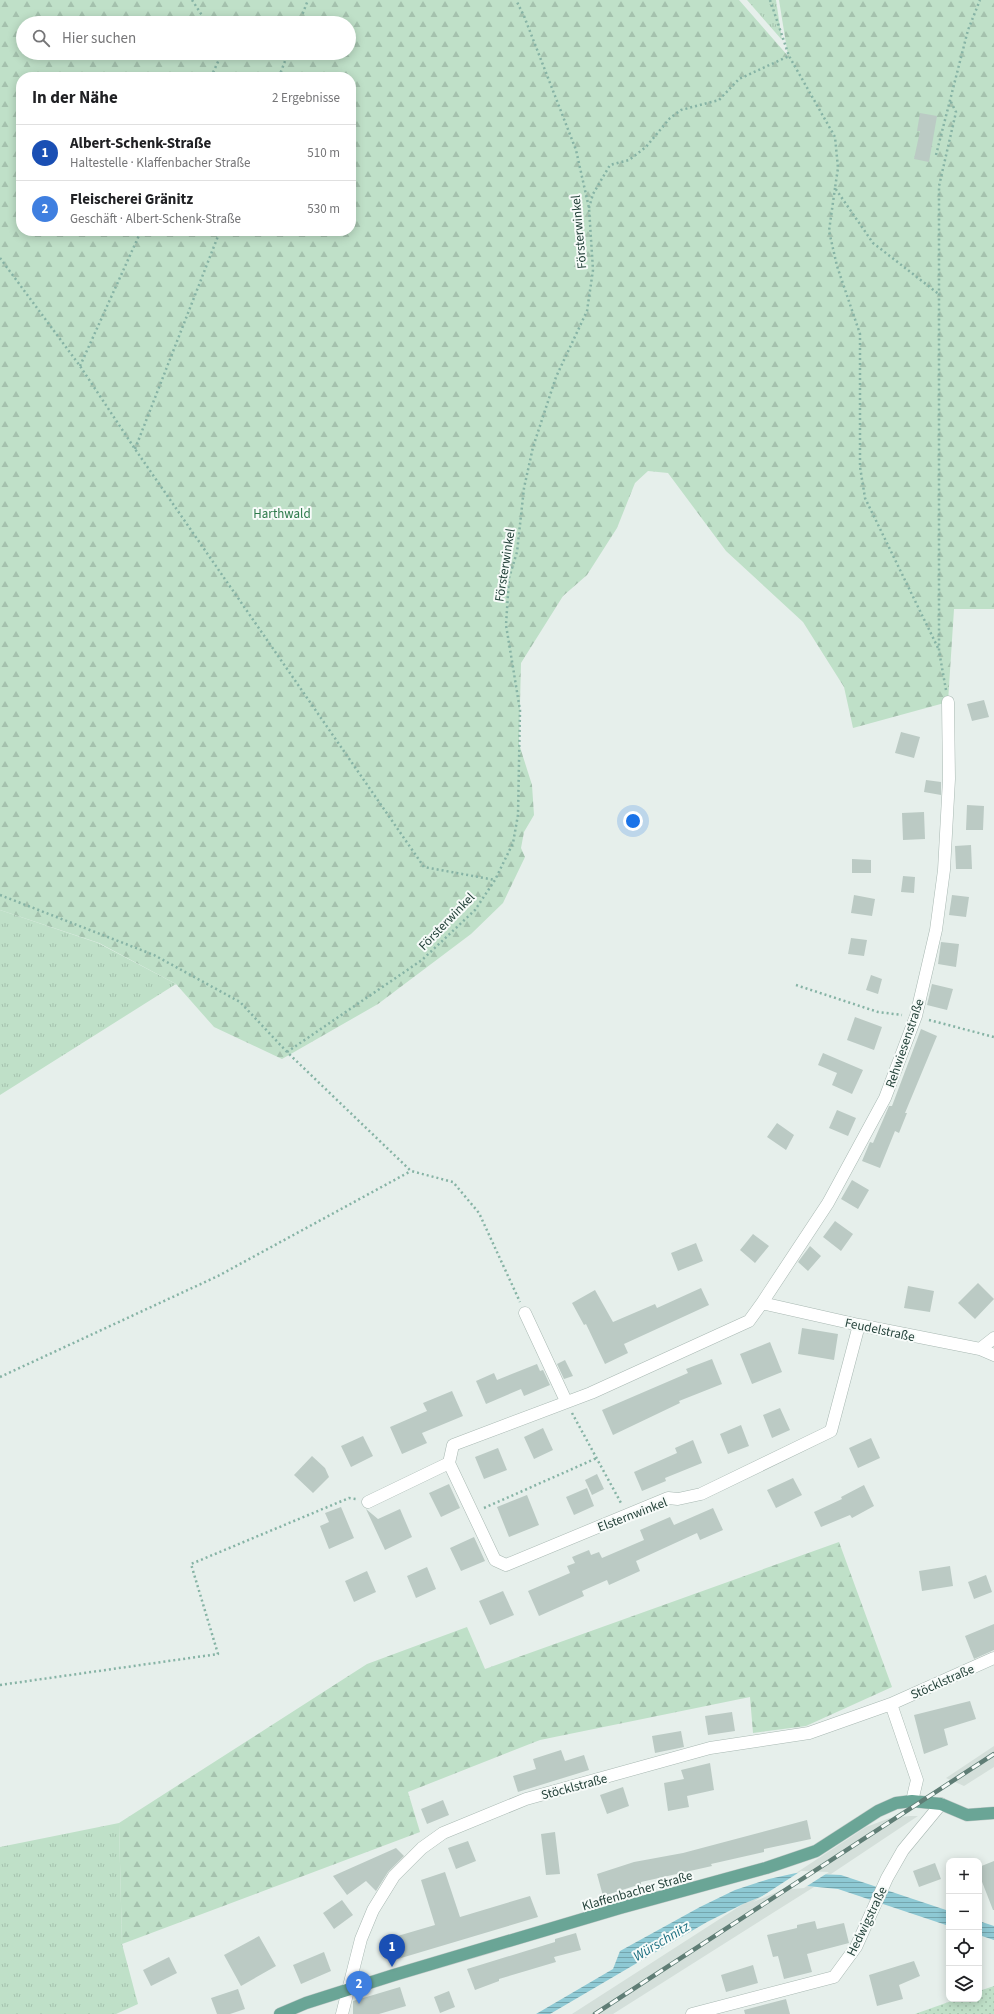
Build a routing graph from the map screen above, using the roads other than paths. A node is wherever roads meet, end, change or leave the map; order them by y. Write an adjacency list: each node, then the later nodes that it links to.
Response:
1 (948, 702): 2 (street, Rehwiesenstraße)
2 (762, 1303): 4 (street, Feudelstraße); 8 (street)
3 (525, 1313): 8 (street)
4 (859, 1325): 6 (street, Feudelstraße); 9 (street, Elsternwinkel)
5 (994, 1338): 6 (street)
6 (980, 1349): 7 (street, Feudelstraße)
7 (994, 1355)
8 (566, 1401): 9 (street)
9 (449, 1463): 10 (street)
10 (368, 1502)
11 (994, 1658): 12 (street, Stöcklstraße)
12 (891, 1704): 13 (street); 16 (street, Stöcklstraße)
13 (912, 1801): 14 (main road, Klaffenbacher Straße); 16 (main road, Klaffenbacher Straße)
14 (940, 1804): 15 (main road, Klaffenbacher Straße); 19 (street, Hedwigstraße)
15 (994, 1813)
16 (348, 1990): 17 (main road, Klaffenbacher Straße); 18 (street, Stöcklstraße)
17 (280, 2014)
18 (342, 2014)
19 (692, 2014)

